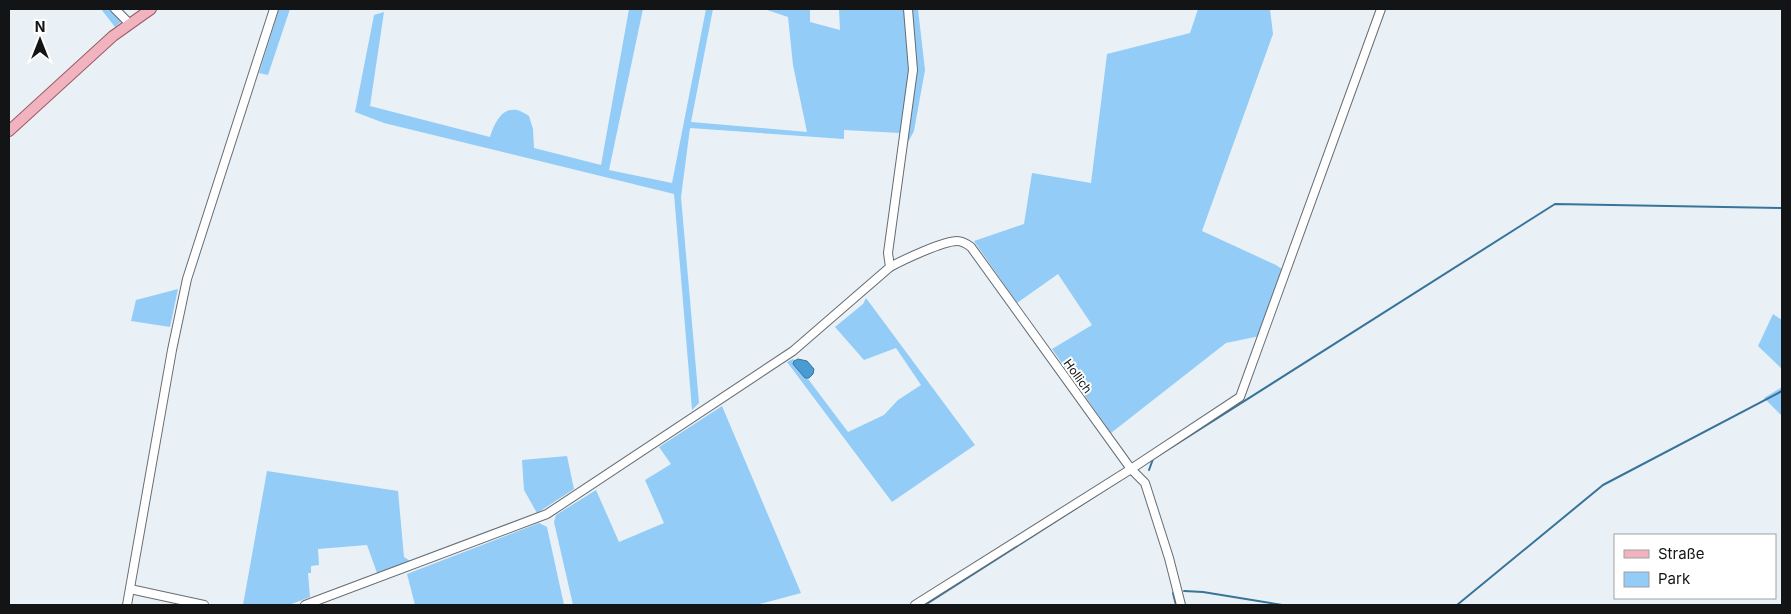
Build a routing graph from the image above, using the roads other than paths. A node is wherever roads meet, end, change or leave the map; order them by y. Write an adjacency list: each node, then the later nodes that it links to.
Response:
1 (115, 9): 6 (street)
2 (151, 9): 6 (main road)
3 (274, 9): 10 (street)
4 (908, 9): 8 (street)
5 (1381, 9): 9 (street)
6 (129, 23): 7 (main road)
7 (9, 131)
8 (890, 267): 9 (street, Hollich); 13 (street, Hollich)
9 (1131, 469): 14 (street); 15 (street, Hollich)
10 (130, 589): 11 (street); 12 (street)
11 (127, 605)
12 (204, 605)
13 (305, 605)
14 (915, 605)
15 (1181, 605)

